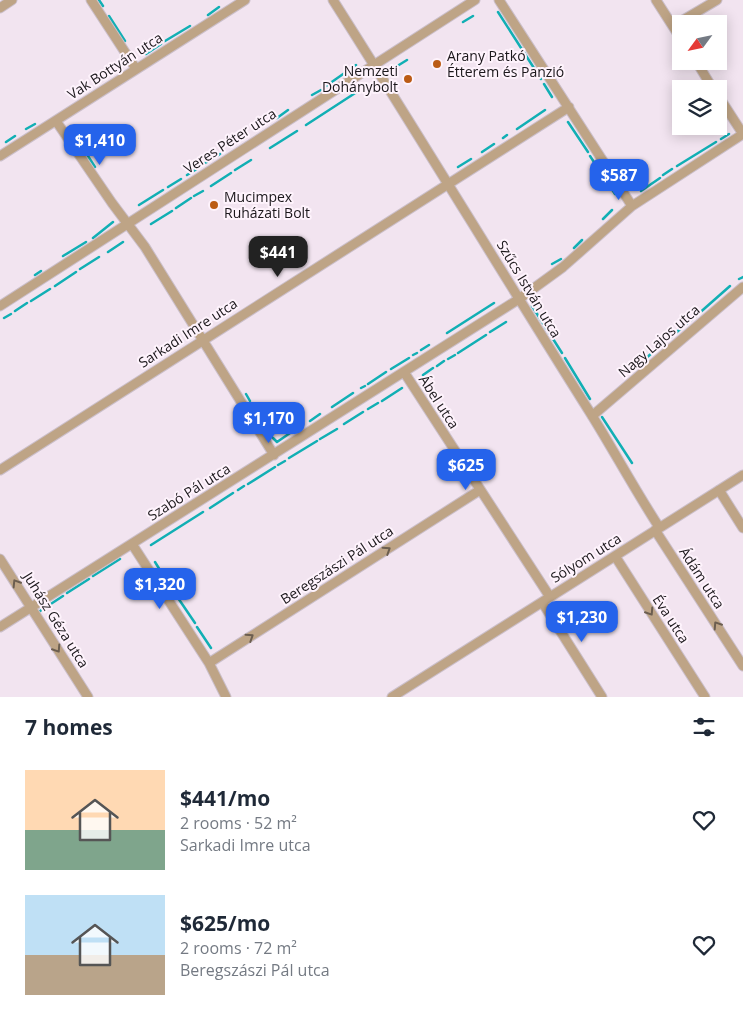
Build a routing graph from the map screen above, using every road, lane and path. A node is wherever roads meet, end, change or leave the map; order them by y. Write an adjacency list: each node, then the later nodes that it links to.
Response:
1 (12, 0): 9 (street)
2 (91, 0): 13 (street)
3 (333, 0): 12 (street, Szűcs István utca)
4 (475, 0): 12 (street, Veres Péter utca)
5 (499, 0): 14 (street)
6 (656, 0): 11 (street)
7 (717, 0): 10 (street)
8 (239, 1): 13 (street, Vak Bottyán utca)
9 (0, 8)
10 (692, 15)
11 (672, 24)
12 (374, 65): 19 (street, Szűcs István utca); 21 (street, Veres Péter utca)
13 (136, 69): 16 (street, Vak Bottyán utca)
14 (568, 107): 19 (street, Sarkadi Imre utca); 20 (street)
15 (727, 109): 17 (street)
16 (56, 120): 18 (street, Vak Bottyán utca); 21 (street)
17 (743, 134): 20 (street, Szabó Pál utca)
18 (0, 156)
19 (448, 183): 23 (street, Szűcs István utca); 25 (street, Sarkadi Imre utca)
20 (632, 206): 23 (street, Szabó Pál utca)
21 (128, 223): 24 (street, Veres Péter utca); 25 (street)
22 (743, 287): 27 (street, Nagy Lajos utca)
23 (518, 299): 26 (street, Szabó Pál utca); 27 (street, Szűcs István utca)
24 (0, 306)
25 (203, 340): 28 (street); 29 (street, Sarkadi Imre utca)
26 (404, 372): 28 (street, Szabó Pál utca); 31 (street, Ábel utca)
27 (592, 416): 33 (street, Szűcs István utca)
28 (274, 455): 35 (street, Szabó Pál utca)
29 (0, 470)
30 (743, 475): 32 (street, Sólyom utca)
31 (480, 490): 38 (street, Ábel utca); 42 (street, Beregszászi Pál utca, one-way to 31)
32 (719, 490): 33 (street, Sólyom utca); 34 (street)
33 (657, 528): 36 (street, Sólyom utca); 43 (street, Ádám utca, one-way to 33)
34 (743, 528)
35 (132, 544): 40 (street, Szabó Pál utca); 42 (street)
36 (614, 556): 38 (street, Sólyom utca); 48 (street, Éva utca, one-way to 48)
37 (0, 559): 40 (street, Juhász Géza utca, one-way to 37)
38 (550, 597): 39 (street, Sólyom utca)
39 (542, 602): 44 (street, Sólyom utca); 47 (street)
40 (31, 608): 41 (street, Szabó Pál utca); 45 (street, Juhász Géza utca, one-way to 45)
41 (0, 627)
42 (209, 663): 46 (street)
43 (743, 666)
44 (398, 695)
45 (88, 697)
46 (226, 697)
47 (602, 697)
48 (705, 697)

